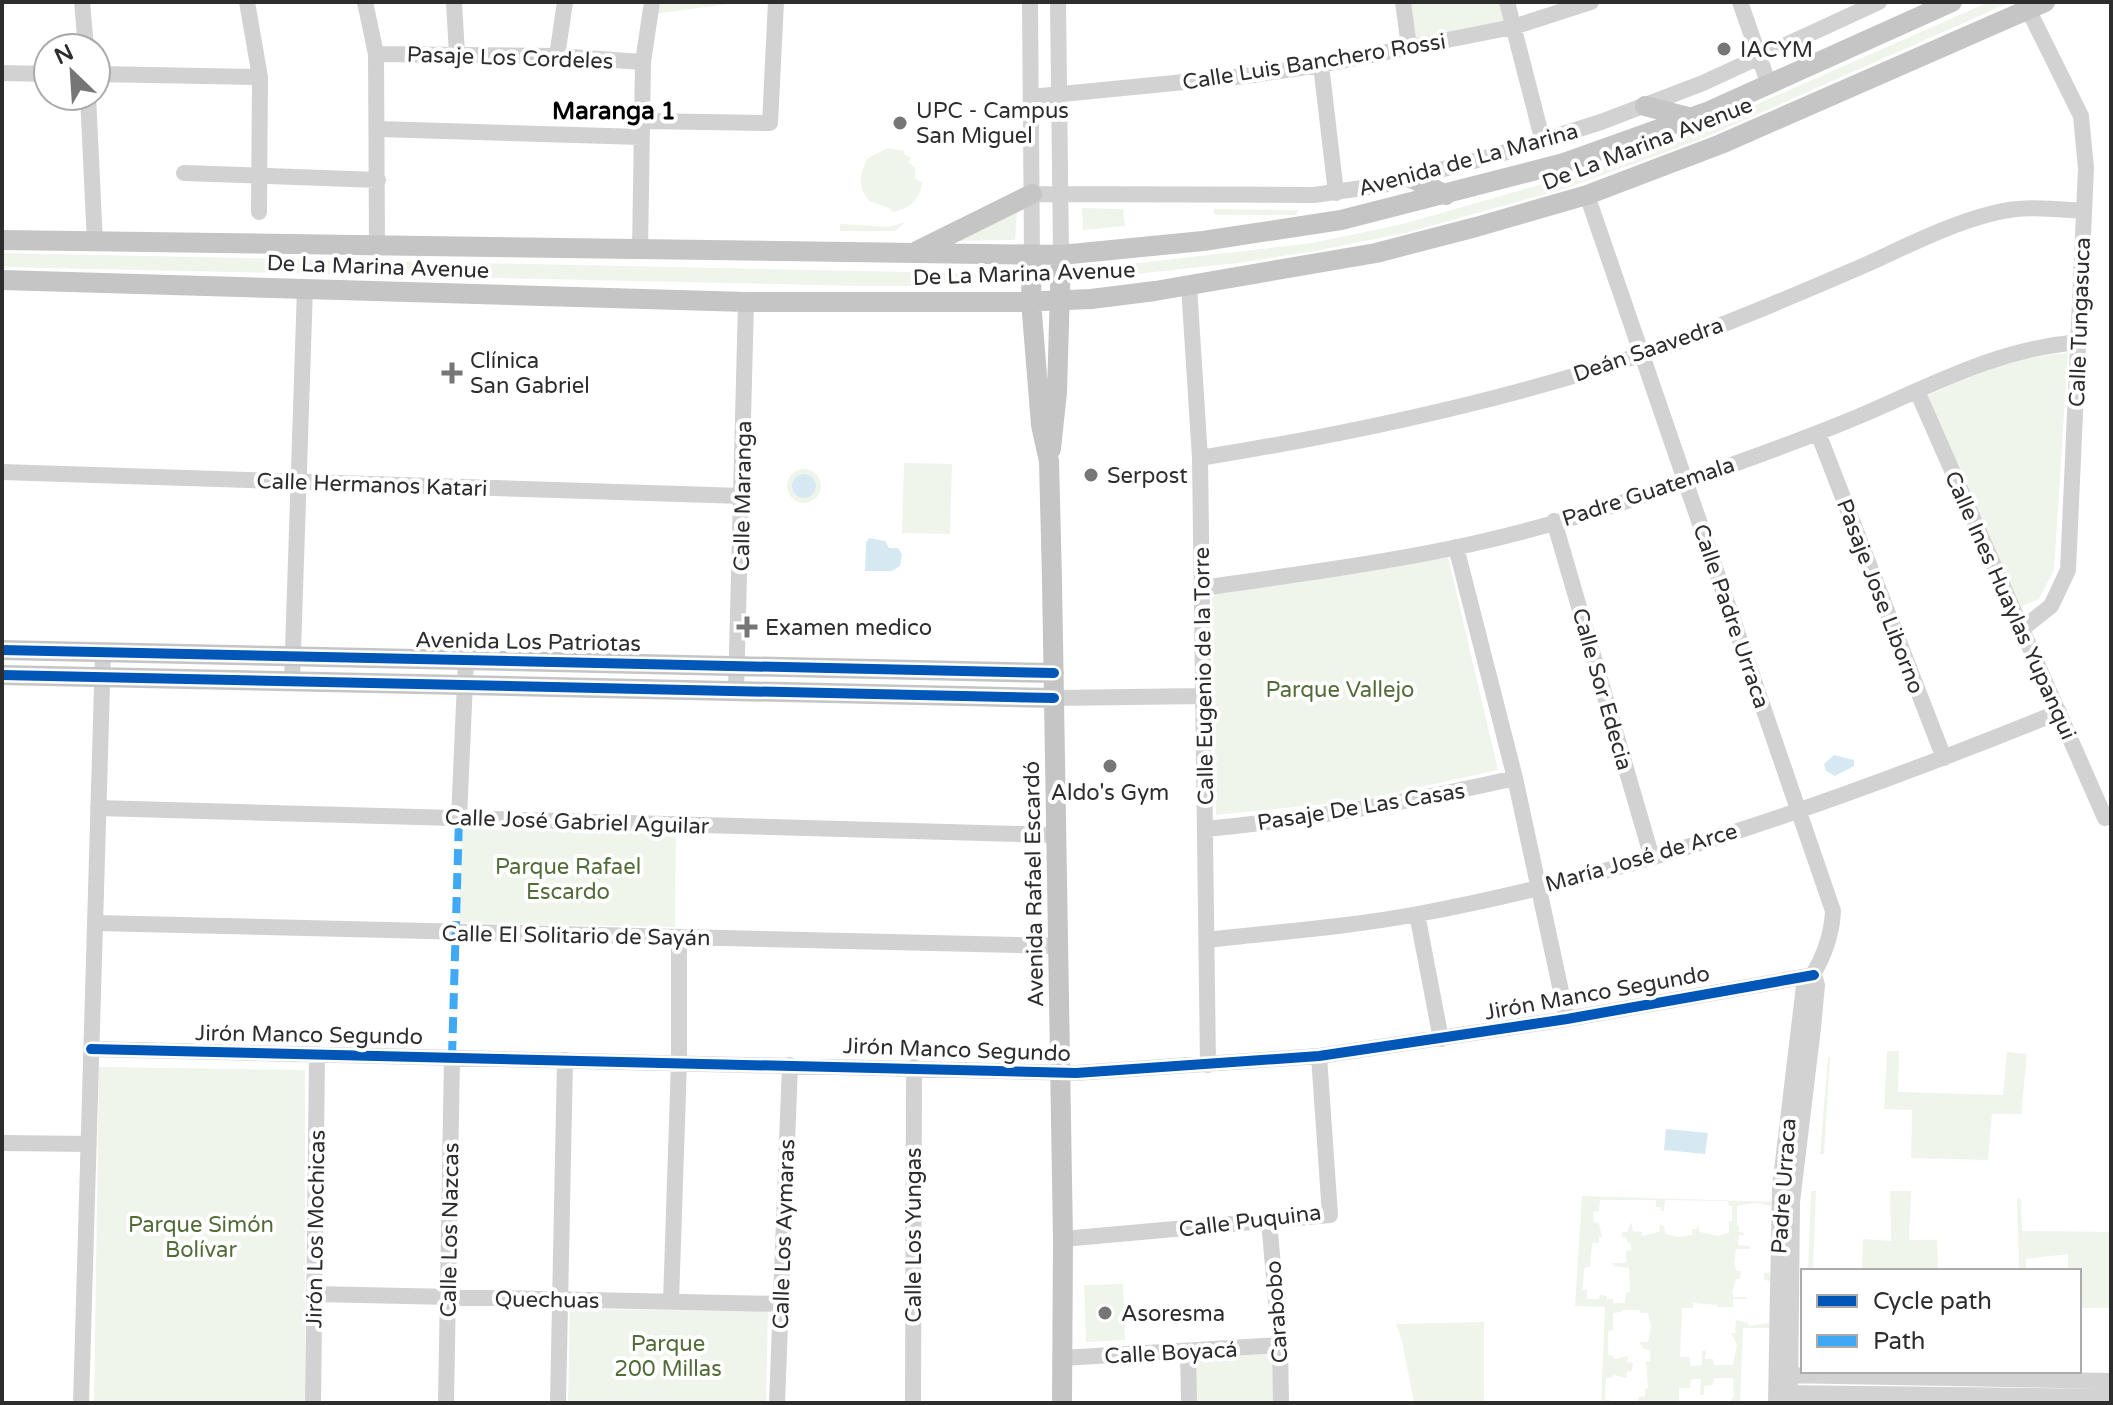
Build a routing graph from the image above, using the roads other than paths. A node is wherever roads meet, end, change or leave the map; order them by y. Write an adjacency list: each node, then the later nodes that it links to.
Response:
1 (82, 2): 19 (street)
2 (247, 2): 30 (street)
3 (365, 2): 21 (street)
4 (454, 2): 22 (street)
5 (565, 2): 23 (street)
6 (652, 2): 25 (street)
7 (776, 2): 38 (street)
8 (1030, 2): 33 (street, Avenida Rafael Escardó)
9 (1058, 2): 32 (street, Avenida Rafael Escardó)
10 (1403, 2): 20 (street)
11 (1507, 2): 18 (street)
12 (1591, 2): 18 (street, Calle Luis Banchero Rossi)
13 (1740, 2): 24 (street)
14 (1879, 2): 24 (street, Avenida de La Marina)
15 (1952, 2): 16 (main road, De La Marina Avenue)
16 (1933, 6): 31 (main road, De La Marina Avenue)
17 (2037, 6): 48 (main road, De La Marina Avenue); 49 (street, Calle Tungasuca)
18 (1513, 27): 20 (street, Calle Luis Banchero Rossi); 39 (street)
19 (85, 32)
20 (1409, 47): 26 (street, Calle Luis Banchero Rossi)
21 (376, 54): 22 (street, Pasaje Los Cordeles); 37 (street)
22 (457, 54): 23 (street, Pasaje Los Cordeles)
23 (557, 56): 25 (street, Pasaje Los Cordeles)
24 (1758, 59): 31 (street); 34 (street, Avenida de La Marina)
25 (643, 62): 38 (street)
26 (1321, 65): 32 (street, Calle Luis Banchero Rossi); 45 (street)
27 (2, 73): 28 (street)
28 (32, 74)
29 (112, 74): 30 (street)
30 (260, 77): 41 (street)
31 (1769, 85): 36 (main road, De La Marina Avenue)
32 (1058, 96): 33 (street, Calle Luis Banchero Rossi); 44 (street, Avenida Rafael Escardó)
33 (1031, 97): 46 (street, Avenida Rafael Escardó)
34 (1645, 106): 36 (main road); 39 (street, Avenida de La Marina)
35 (89, 112): 53 (street)
36 (1692, 118): 47 (main road, De La Marina Avenue)
37 (378, 129): 38 (street); 43 (street)
38 (642, 129): 55 (street)
39 (1543, 142): 42 (street, Avenida de La Marina)
40 (184, 173): 41 (street)
41 (260, 176): 43 (street); 50 (street)
42 (1411, 178): 45 (street, Avenida de La Marina); 47 (main road)
43 (378, 180): 54 (street)
44 (1060, 193): 45 (street, Avenida de La Marina); 46 (street, Avenida de La Marina); 59 (street, Avenida Rafael Escardó)
45 (1336, 193)
46 (1032, 194): 52 (main road); 58 (street, Avenida Rafael Escardó)
47 (1446, 195): 59 (main road, De La Marina Avenue)
48 (1587, 195): 61 (main road, De La Marina Avenue); 67 (street, Calle Padre Urraca)
49 (2084, 211): 66 (street, Calle Tungasuca); 67 (street, Deán Saavedra)
50 (259, 212)
51 (2, 240): 53 (main road, De La Marina Avenue)
52 (938, 240): 56 (main road); 57 (main road)
53 (95, 243): 54 (main road, De La Marina Avenue)
54 (377, 247): 55 (main road, De La Marina Avenue)
55 (640, 251): 56 (main road, De La Marina Avenue)
56 (831, 253): 57 (main road, De La Marina Avenue)
57 (912, 253): 58 (main road, De La Marina Avenue)
58 (1032, 255): 59 (main road, De La Marina Avenue); 64 (main road, Avenida Rafael Escardó)
59 (1061, 255): 63 (main road, Avenida Rafael Escardó)
60 (2, 280): 62 (main road, De La Marina Avenue)
61 (1189, 286): 63 (main road, De La Marina Avenue); 70 (street, Calle Eugenio de la Torre)
62 (305, 288): 65 (main road, De La Marina Avenue); 74 (street)
63 (1060, 300): 64 (main road, De La Marina Avenue); 71 (main road, Avenida Rafael Escardó)
64 (1031, 301): 65 (main road, De La Marina Avenue); 71 (main road, Avenida Rafael Escardó)
65 (746, 302): 75 (street, Calle Maranga)
66 (2079, 342): 68 (street, Padre Guatemala); 79 (street, Calle Tungasuca)
67 (1642, 354): 70 (street, Deán Saavedra); 73 (street, Calle Padre Urraca)
68 (1917, 391): 69 (street, Padre Guatemala); 79 (street, Calle Ines Huaylas Yupanqui)
69 (1818, 433): 73 (street, Padre Guatemala); 94 (street, Pasaje Jose Liborno)
70 (1200, 458): 78 (street, Calle Eugenio de la Torre)
71 (1049, 461): 85 (main road, Avenida Rafael Escardó)
72 (2, 472): 74 (street, Calle Hermanos Katari)
73 (1686, 481): 76 (street, Padre Guatemala); 97 (street, Calle Padre Urraca)
74 (298, 482): 75 (street, Calle Hermanos Katari); 82 (street)
75 (742, 496): 84 (street, Calle Maranga)
76 (1554, 521): 77 (street, Padre Guatemala); 102 (street, Calle Sor Edecia)
77 (1456, 547): 78 (street, Padre Guatemala); 95 (street)
78 (1202, 588): 91 (street, Calle Eugenio de la Torre)
79 (2022, 629): 93 (street, Calle Ines Huaylas Yupanqui)
80 (2, 650): 81 (main road, Avenida Los Patriotas)
81 (103, 652): 82 (main road, Avenida Los Patriotas); 87 (street)
82 (293, 657): 83 (main road, Avenida Los Patriotas); 88 (street)
83 (466, 660): 84 (main road, Avenida Los Patriotas); 89 (street)
84 (737, 666): 85 (main road, Avenida Los Patriotas); 90 (street, Calle Maranga)
85 (1054, 673): 92 (main road, Avenida Rafael Escardó)
86 (2, 675): 87 (main road, Avenida Los Patriotas)
87 (102, 677): 88 (main road, Avenida Los Patriotas); 96 (street)
88 (292, 681): 89 (main road, Avenida Los Patriotas)
89 (464, 685): 90 (main road, Avenida Los Patriotas); 98 (street)
90 (736, 691): 92 (main road, Avenida Los Patriotas)
91 (1203, 696): 92 (street); 100 (street, Calle Eugenio de la Torre)
92 (1054, 698): 101 (main road, Avenida Rafael Escardó)
93 (2059, 712): 94 (street, María José de Arce); 99 (street, Calle Ines Huaylas Yupanqui)
94 (1944, 758): 97 (street, María José de Arce)
95 (1515, 778): 100 (street, Pasaje De Las Casas); 103 (street)
96 (98, 808): 98 (street, Calle José Gabriel Aguilar); 105 (street)
97 (1799, 811): 102 (street, María José de Arce); 109 (street, Padre Urraca)
98 (459, 818): 101 (street, Calle José Gabriel Aguilar)
99 (2105, 818)
100 (1205, 829): 107 (street, Calle Eugenio de la Torre)
101 (1056, 835): 108 (main road, Avenida Rafael Escardó)
102 (1652, 858): 103 (street, María José de Arce)
103 (1539, 886): 104 (street, María José de Arce); 110 (street)
104 (1417, 914): 107 (street, María José de Arce); 111 (street)
105 (95, 923): 106 (street, Calle El Solitario de Sayán); 112 (street)
106 (679, 937): 108 (street, Calle El Solitario de Sayán); 117 (street)
107 (1207, 940): 119 (street, Calle Eugenio de la Torre)
108 (1058, 946): 121 (main road, Avenida Rafael Escardó)
109 (1814, 975): 110 (street, Jirón Manco Segundo); 135 (street, Padre Urraca)
110 (1567, 1019): 111 (street, Jirón Manco Segundo)
111 (1441, 1039): 114 (street, Jirón Manco Segundo)
112 (91, 1049): 113 (street, Jirón Manco Segundo); 123 (street)
113 (317, 1054): 115 (street, Jirón Manco Segundo); 126 (street, Jirón Los Mochicas)
114 (1319, 1056): 119 (street, Jirón Manco Segundo); 124 (street, Calle Puquina)
115 (452, 1057): 116 (street, Jirón Manco Segundo); 127 (street, Calle Los Nazcas)
116 (565, 1060): 117 (street, Jirón Manco Segundo); 128 (street)
117 (679, 1062): 118 (street, Jirón Manco Segundo); 129 (street)
118 (790, 1065): 120 (street, Jirón Manco Segundo); 130 (street, Calle Los Aymaras)
119 (1208, 1065): 121 (street, Jirón Manco Segundo)
120 (914, 1067): 121 (street, Jirón Manco Segundo); 142 (street, Calle Los Yungas)
121 (1059, 1073): 125 (main road, Avenida Rafael Escardó)
122 (2, 1143): 123 (street)
123 (89, 1144): 137 (street)
124 (1269, 1221): 125 (street, Calle Puquina); 131 (street, Carabobo)
125 (1063, 1239): 133 (main road, Avenida Rafael Escardó)
126 (314, 1294): 127 (street, Quechuas); 138 (street, Jirón Los Mochicas)
127 (448, 1297): 128 (street, Quechuas); 139 (street, Calle Los Nazcas)
128 (560, 1300): 129 (street, Quechuas); 140 (street)
129 (671, 1302): 130 (street, Quechuas)
130 (781, 1304): 141 (street, Calle Los Aymaras)
131 (1280, 1345): 132 (street, Calle Boyacá); 145 (street, Carabobo)
132 (1188, 1351): 133 (street, Calle Boyacá); 144 (street)
133 (1062, 1358): 143 (main road, Avenida Rafael Escardó)
134 (2111, 1381): 135 (street)
135 (1783, 1390): 136 (street)
136 (2111, 1397)
137 (81, 1403)
138 (313, 1403)
139 (446, 1403)
140 (558, 1403)
141 (777, 1403)
142 (913, 1403)
143 (1062, 1403)
144 (1189, 1403)
145 (1281, 1403)

